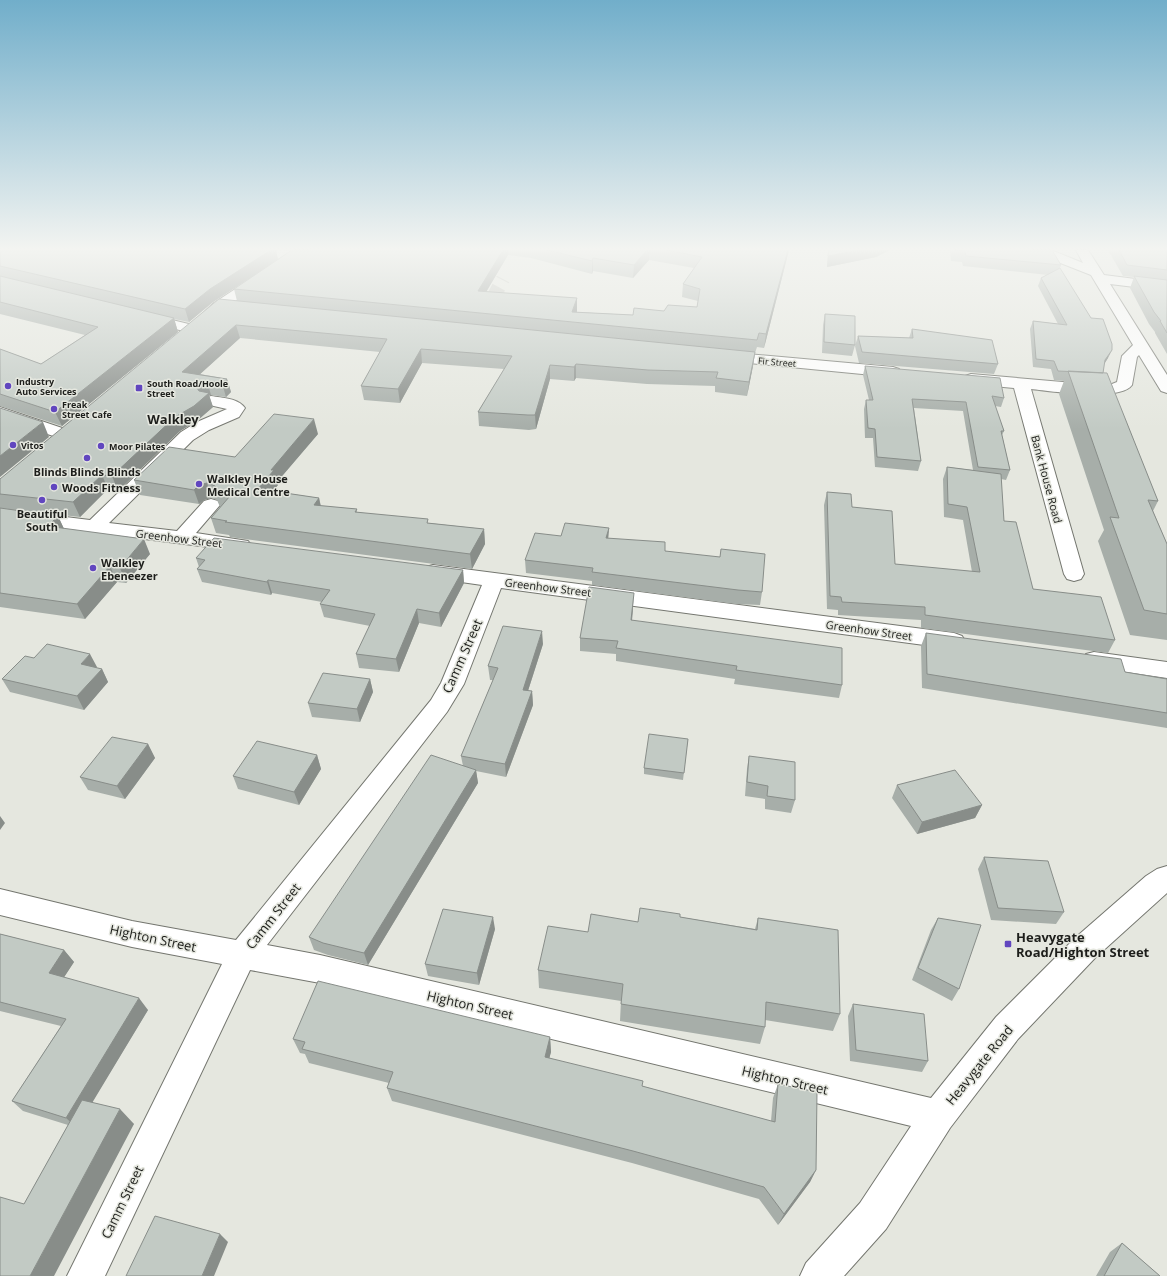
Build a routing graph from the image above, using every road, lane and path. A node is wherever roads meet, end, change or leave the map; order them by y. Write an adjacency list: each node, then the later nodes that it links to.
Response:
1 (215, 310): 4 (street)
2 (1118, 310): 6 (street)
3 (136, 315): 4 (street)
4 (192, 329): 5 (street)
5 (180, 339)
6 (1140, 346): 10 (street); 11 (street)
7 (707, 356): 8 (street, Fir Street)
8 (907, 373)
9 (960, 378): 10 (street)
10 (1021, 383): 21 (street, Bank House Road)
11 (1167, 388)
12 (210, 401): 17 (street)
13 (0, 412): 14 (street)
14 (65, 434)
15 (211, 506): 18 (street)
16 (0, 515): 17 (street, Greenhow Street)
17 (94, 527): 18 (street, Greenhow Street)
18 (181, 538): 19 (street, Greenhow Street)
19 (257, 548)
20 (418, 570): 22 (street, Greenhow Street)
21 (1074, 574)
22 (494, 580): 23 (street, Greenhow Street); 28 (street, Camm Street)
23 (972, 644)
24 (1074, 658): 25 (street)
25 (1167, 670)
26 (1167, 878): 29 (street, Heavygate Road)
27 (0, 902): 28 (street, Highton Street)
28 (242, 955): 29 (street, Highton Street); 30 (street, Camm Street)
29 (938, 1116): 31 (street, Heavygate Road)
30 (86, 1276)
31 (819, 1276)

